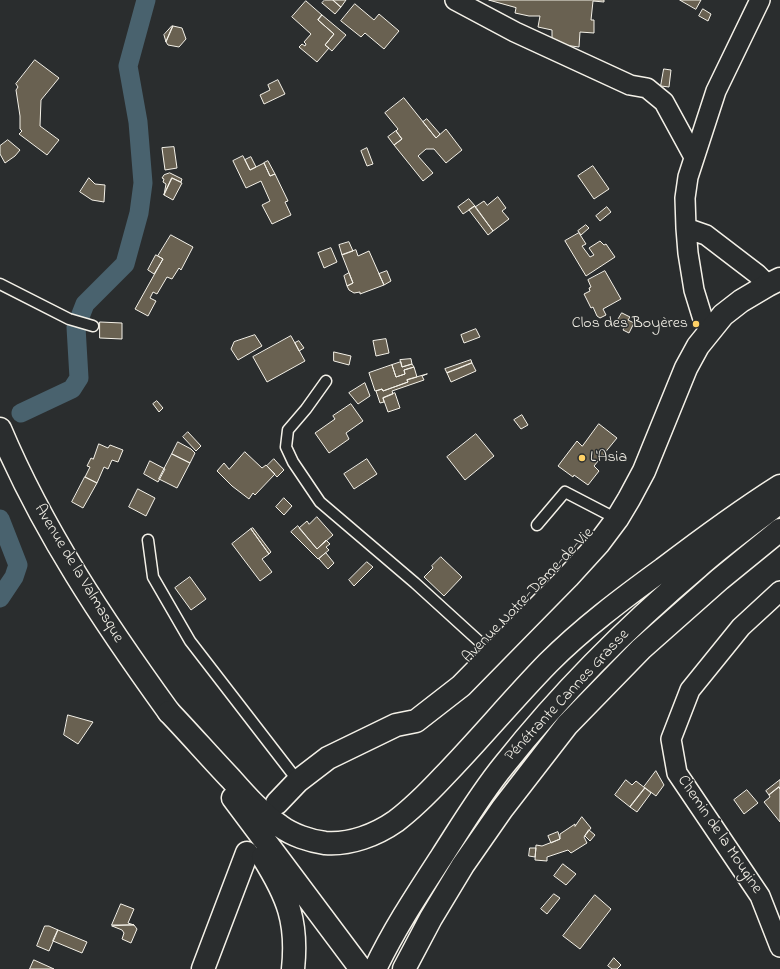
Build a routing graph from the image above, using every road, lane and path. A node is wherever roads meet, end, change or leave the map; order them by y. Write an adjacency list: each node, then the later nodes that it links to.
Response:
1 (455, 0): 3 (street)
2 (760, 0): 3 (street)
3 (695, 152): 4 (street)
4 (686, 228): 6 (street); 8 (street)
5 (780, 265): 6 (main road, Avenue Notre-Dame-de-Vie)
6 (768, 280): 8 (main road, Avenue Notre-Dame-de-Vie)
7 (0, 284): 9 (lane)
8 (706, 323): 14 (main road, Avenue Notre-Dame-de-Vie)
9 (89, 325)
10 (326, 381): 19 (lane)
11 (0, 429): 20 (main road, Avenue de la Valmasque)
12 (780, 486): 20 (main road)
13 (780, 502): 29 (main road, Pénétrante Cannes Grasse)
14 (611, 516): 15 (lane); 19 (main road, Avenue Notre-Dame-de-Vie)
15 (537, 525)
16 (780, 530): 25 (main road, Pénétrante Cannes Grasse)
17 (148, 540): 21 (lane)
18 (780, 591): 24 (street, Chemin de la Mougine)
19 (488, 649): 21 (main road, Avenue Notre-Dame-de-Vie)
20 (169, 712): 27 (main road); 28 (main road)
21 (298, 781): 22 (main road, Avenue Notre-Dame-de-Vie)
22 (276, 803)
23 (247, 853): 26 (main road)
24 (780, 947)
25 (406, 965)
26 (202, 969)
27 (293, 969)
28 (361, 969)
29 (375, 969)

